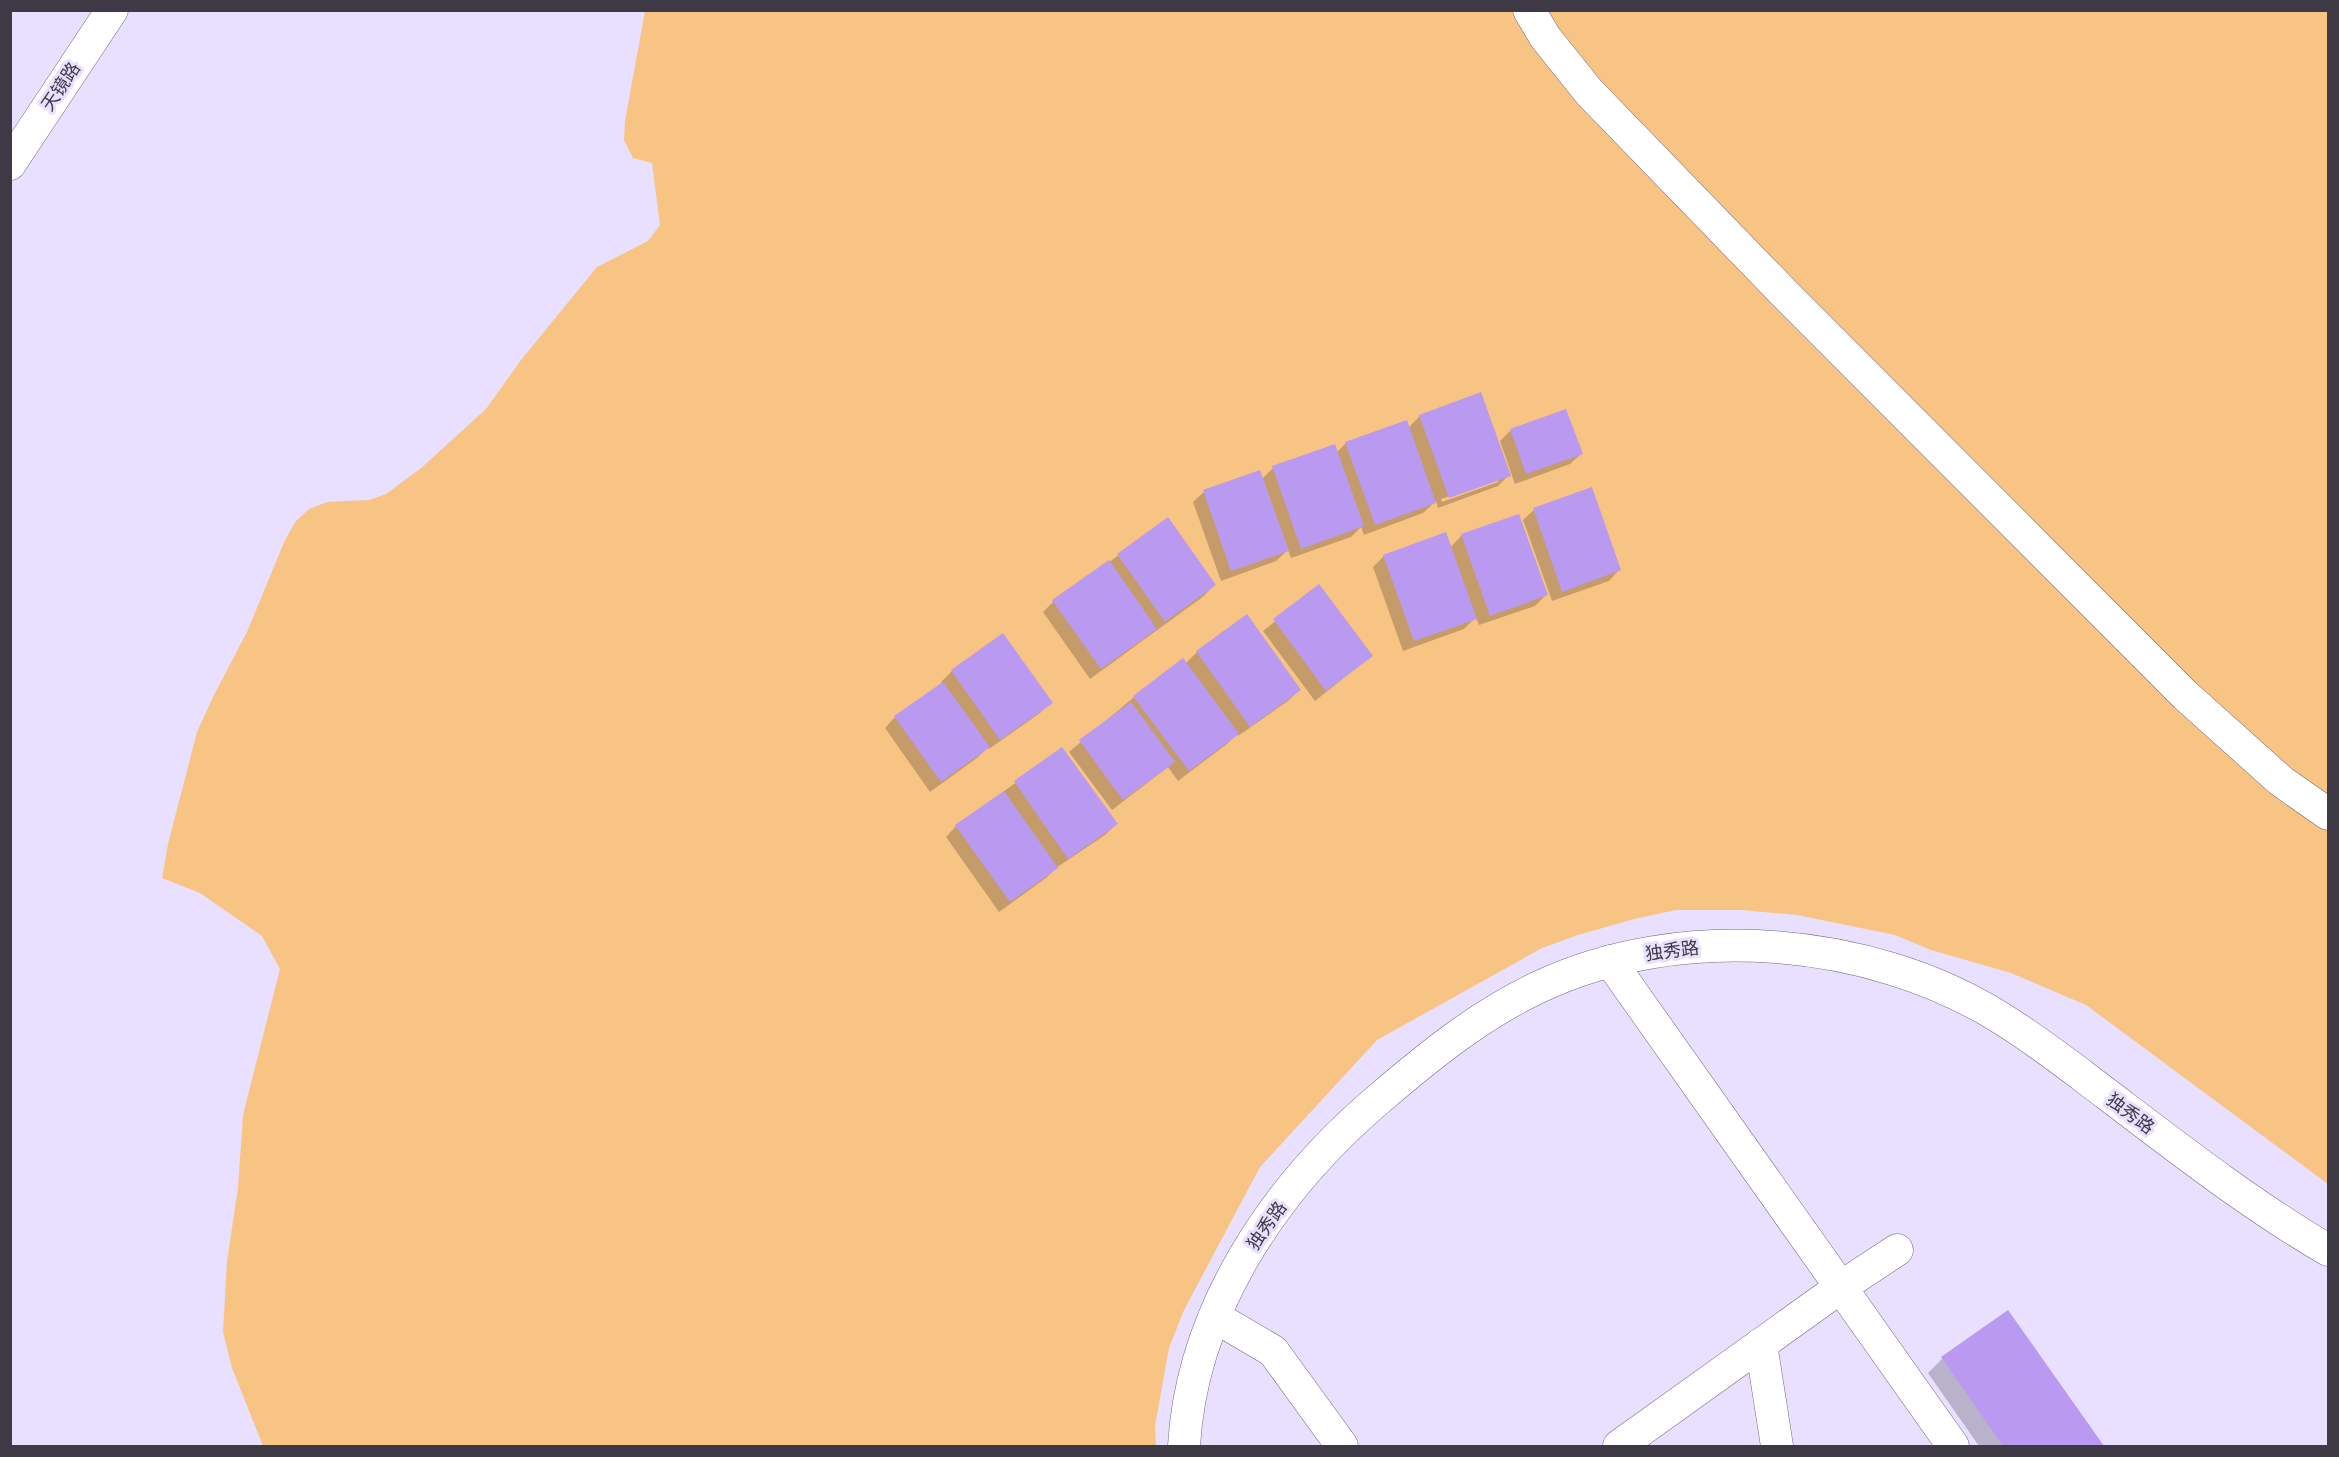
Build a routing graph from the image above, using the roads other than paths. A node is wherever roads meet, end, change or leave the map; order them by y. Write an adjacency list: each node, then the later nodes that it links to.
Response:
1 (112, 10): 3 (street, 天镜路)
2 (1529, 10): 4 (street)
3 (10, 164)
4 (2328, 814)
5 (1610, 961): 7 (street, 独秀路); 8 (street); 9 (street, 独秀路)
6 (1897, 1250): 8 (street)
7 (2328, 1250)
8 (1841, 1287): 10 (street); 15 (street)
9 (1215, 1317): 11 (street, 独秀路); 12 (street)
10 (1761, 1344): 13 (street); 14 (street)
11 (1184, 1446)
12 (1342, 1446)
13 (1619, 1446)
14 (1778, 1446)
15 (1953, 1446)

